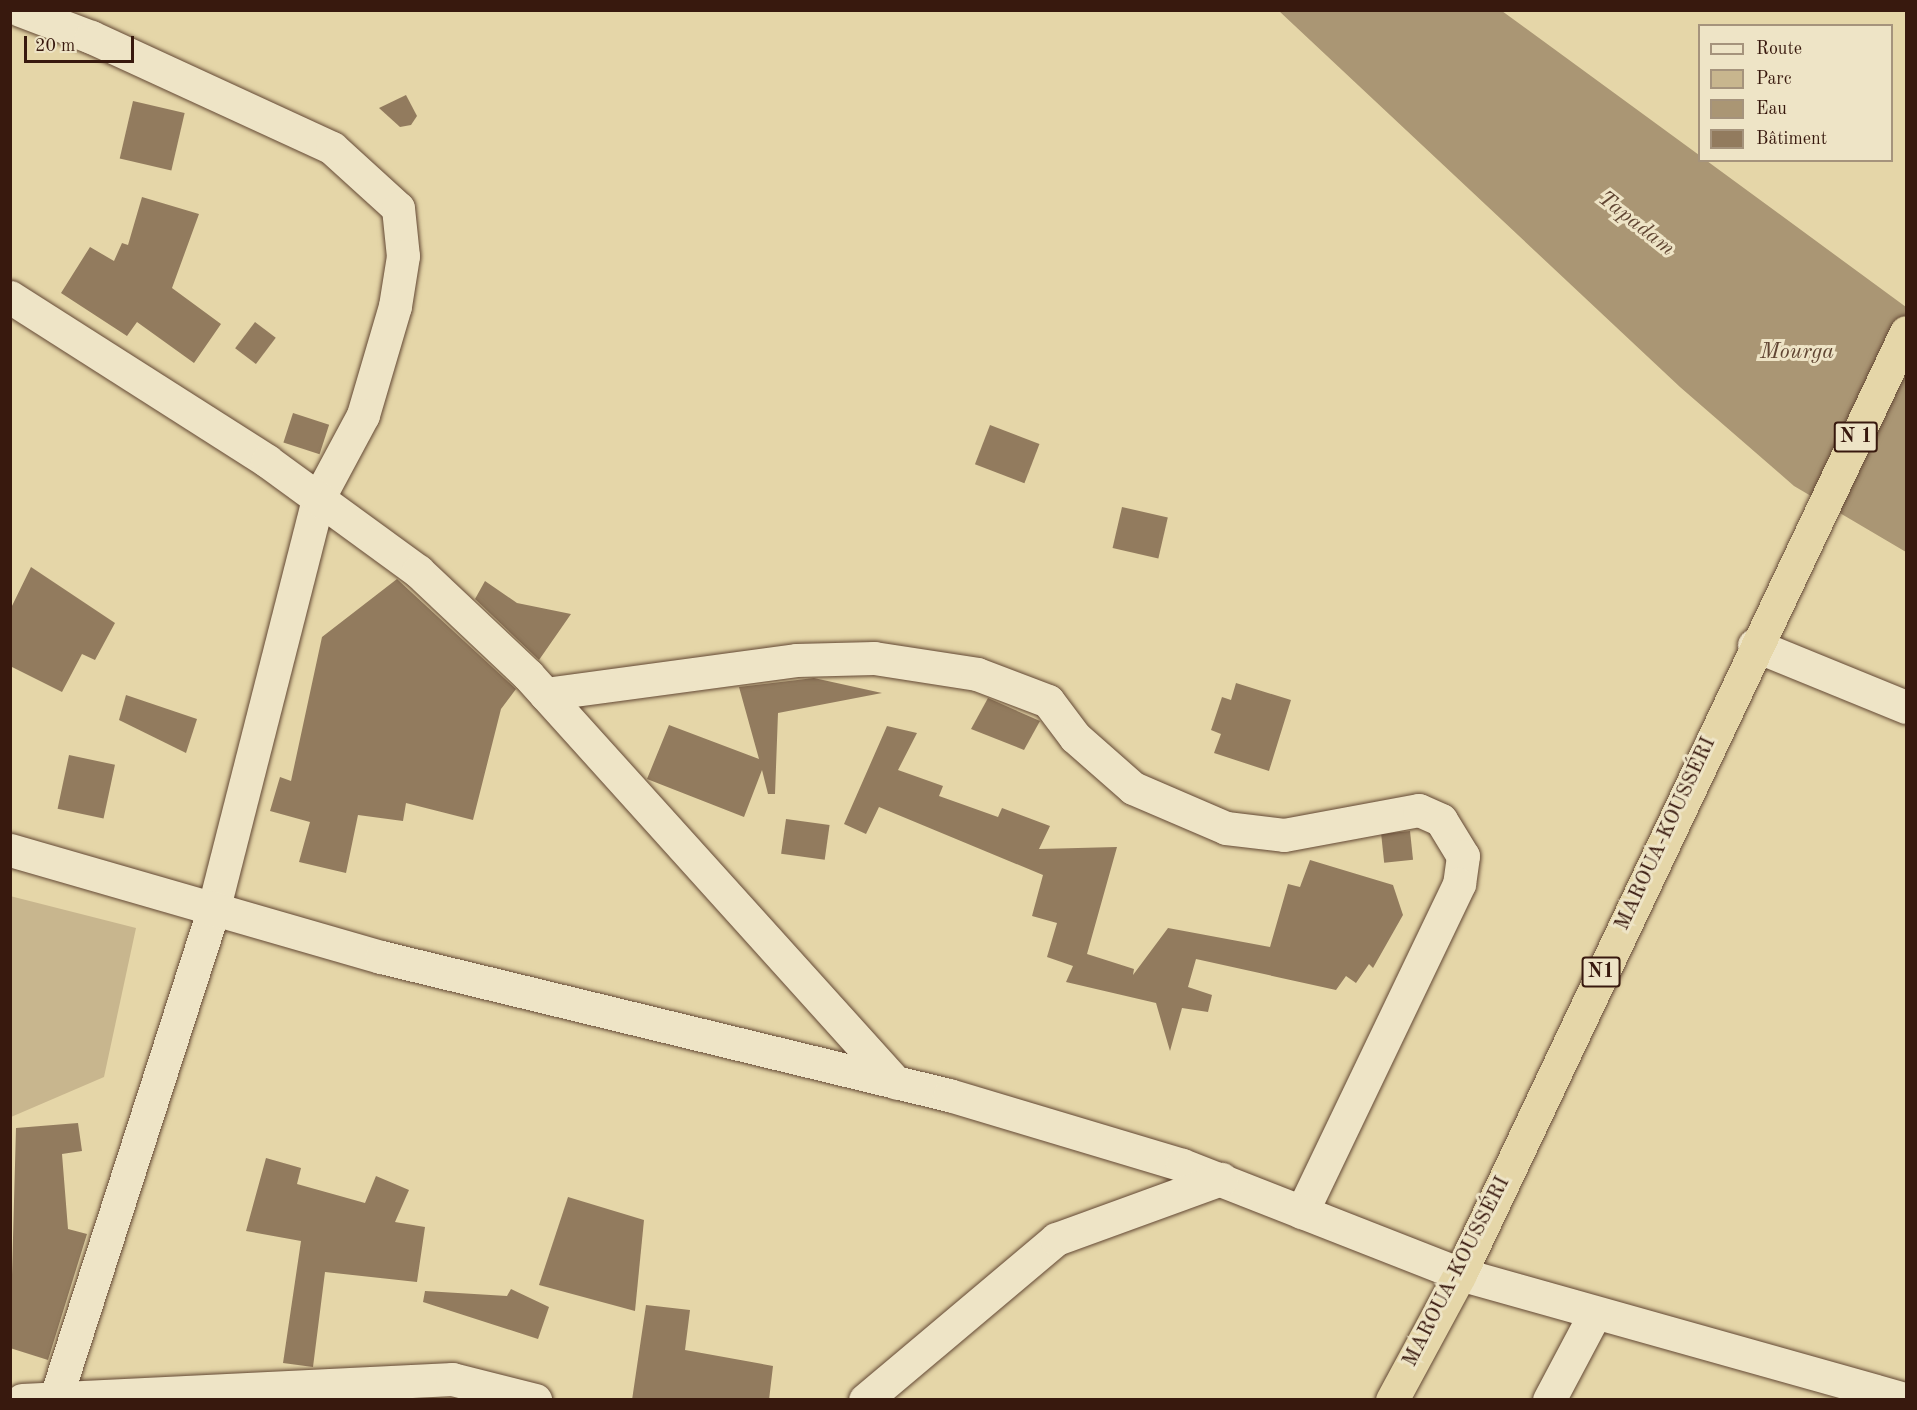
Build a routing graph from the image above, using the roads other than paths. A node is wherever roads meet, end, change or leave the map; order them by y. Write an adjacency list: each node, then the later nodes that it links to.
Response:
1 (20, 10): 4 (street)
2 (10, 297): 4 (street)
3 (1906, 332): 5 (highway, MAROUA-KOUSSÉRI / N 1)
4 (318, 499): 7 (street); 10 (street)
5 (1807, 543): 6 (highway, MAROUA-KOUSSÉRI / N1)
6 (1754, 645): 8 (street); 14 (highway, MAROUA-KOUSSÉRI / N1)
7 (545, 694): 11 (street); 13 (street)
8 (1906, 707)
9 (10, 850): 10 (street)
10 (214, 908): 11 (street); 16 (street)
11 (896, 1083): 12 (street)
12 (1221, 1179): 13 (street); 20 (street)
13 (1302, 1212): 14 (street)
14 (1460, 1274): 15 (street); 21 (highway, MAROUA-KOUSSÉRI / N1)
15 (1594, 1315): 17 (street); 22 (street)
16 (55, 1399): 18 (street); 19 (street)
17 (1906, 1399)
18 (21, 1400)
19 (535, 1400)
20 (865, 1400)
21 (1392, 1400)
22 (1549, 1400)

